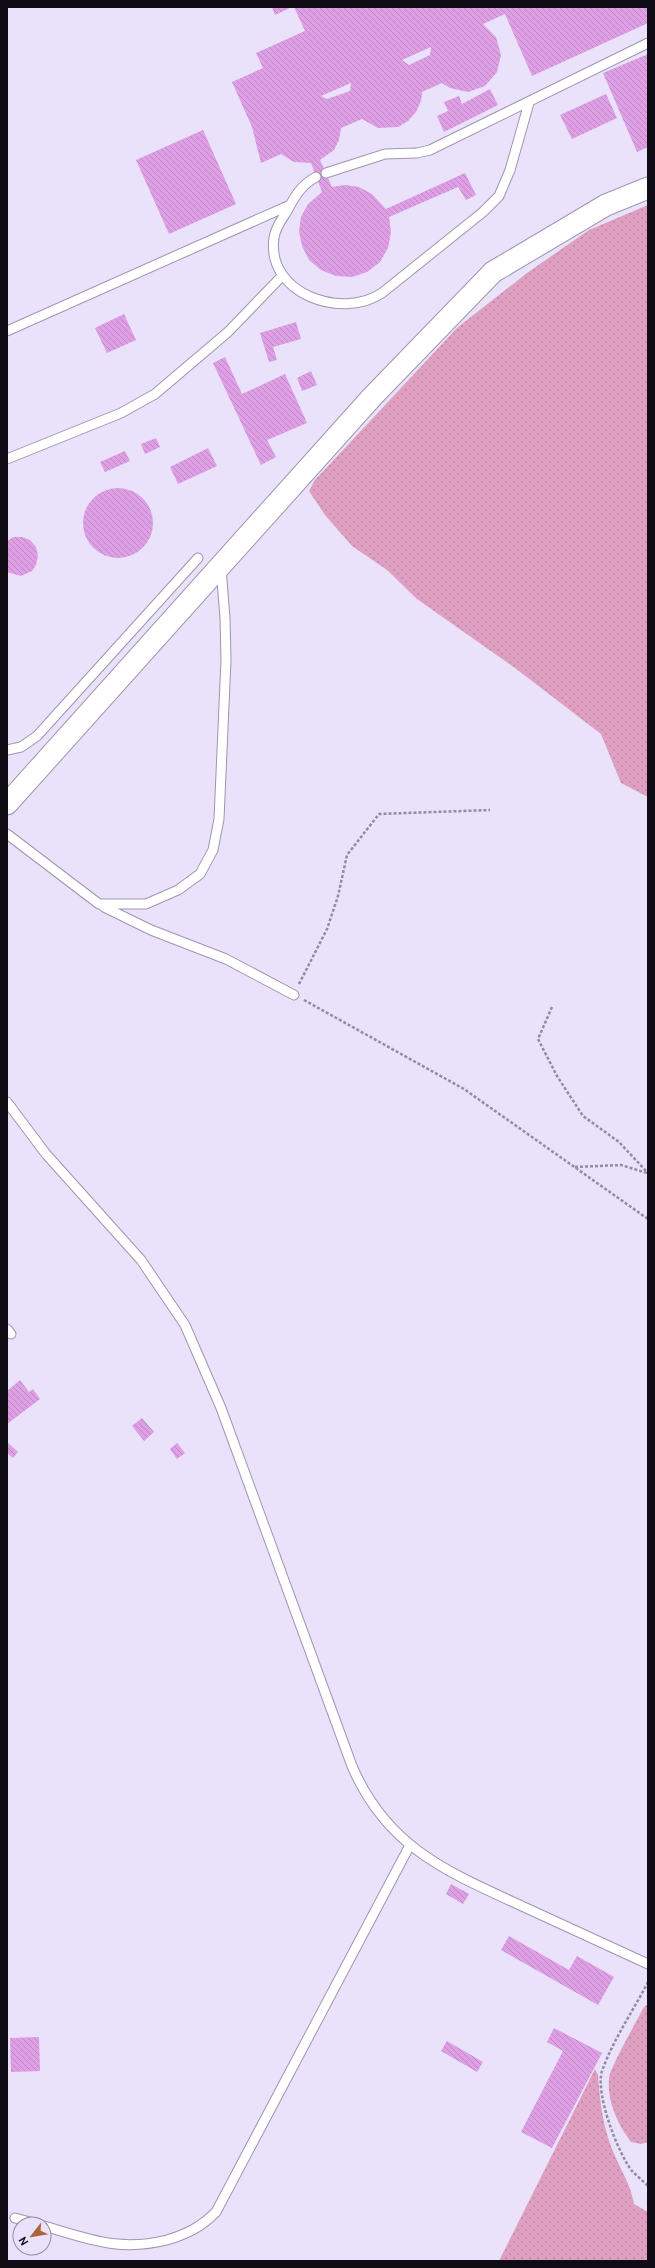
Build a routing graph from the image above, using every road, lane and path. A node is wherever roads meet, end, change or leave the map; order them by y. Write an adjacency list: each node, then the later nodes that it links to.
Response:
1 (648, 43): 2 (lane)
2 (529, 103): 3 (lane); 7 (lane)
3 (326, 173)
4 (316, 177): 6 (lane)
5 (648, 188): 13 (street)
6 (290, 205): 7 (lane); 8 (lane)
7 (282, 276): 9 (lane)
8 (7, 331)
9 (21, 453): 10 (lane); 11 (lane)
10 (7, 459)
11 (7, 465)
12 (198, 558): 14 (lane)
13 (221, 566): 15 (street); 18 (lane)
14 (7, 750)
15 (7, 804)
16 (490, 810): 19 (path)
17 (10, 836): 18 (lane)
18 (99, 904): 19 (lane)
19 (294, 995): 22 (path)
20 (552, 1007): 23 (path)
21 (7, 1102): 25 (lane)
22 (575, 1167): 23 (path); 24 (path)
23 (648, 1173)
24 (648, 1219)
25 (410, 1845): 26 (lane); 29 (lane)
26 (648, 1964)
27 (648, 1982): 28 (path)
28 (648, 2186)
29 (52, 2228)

